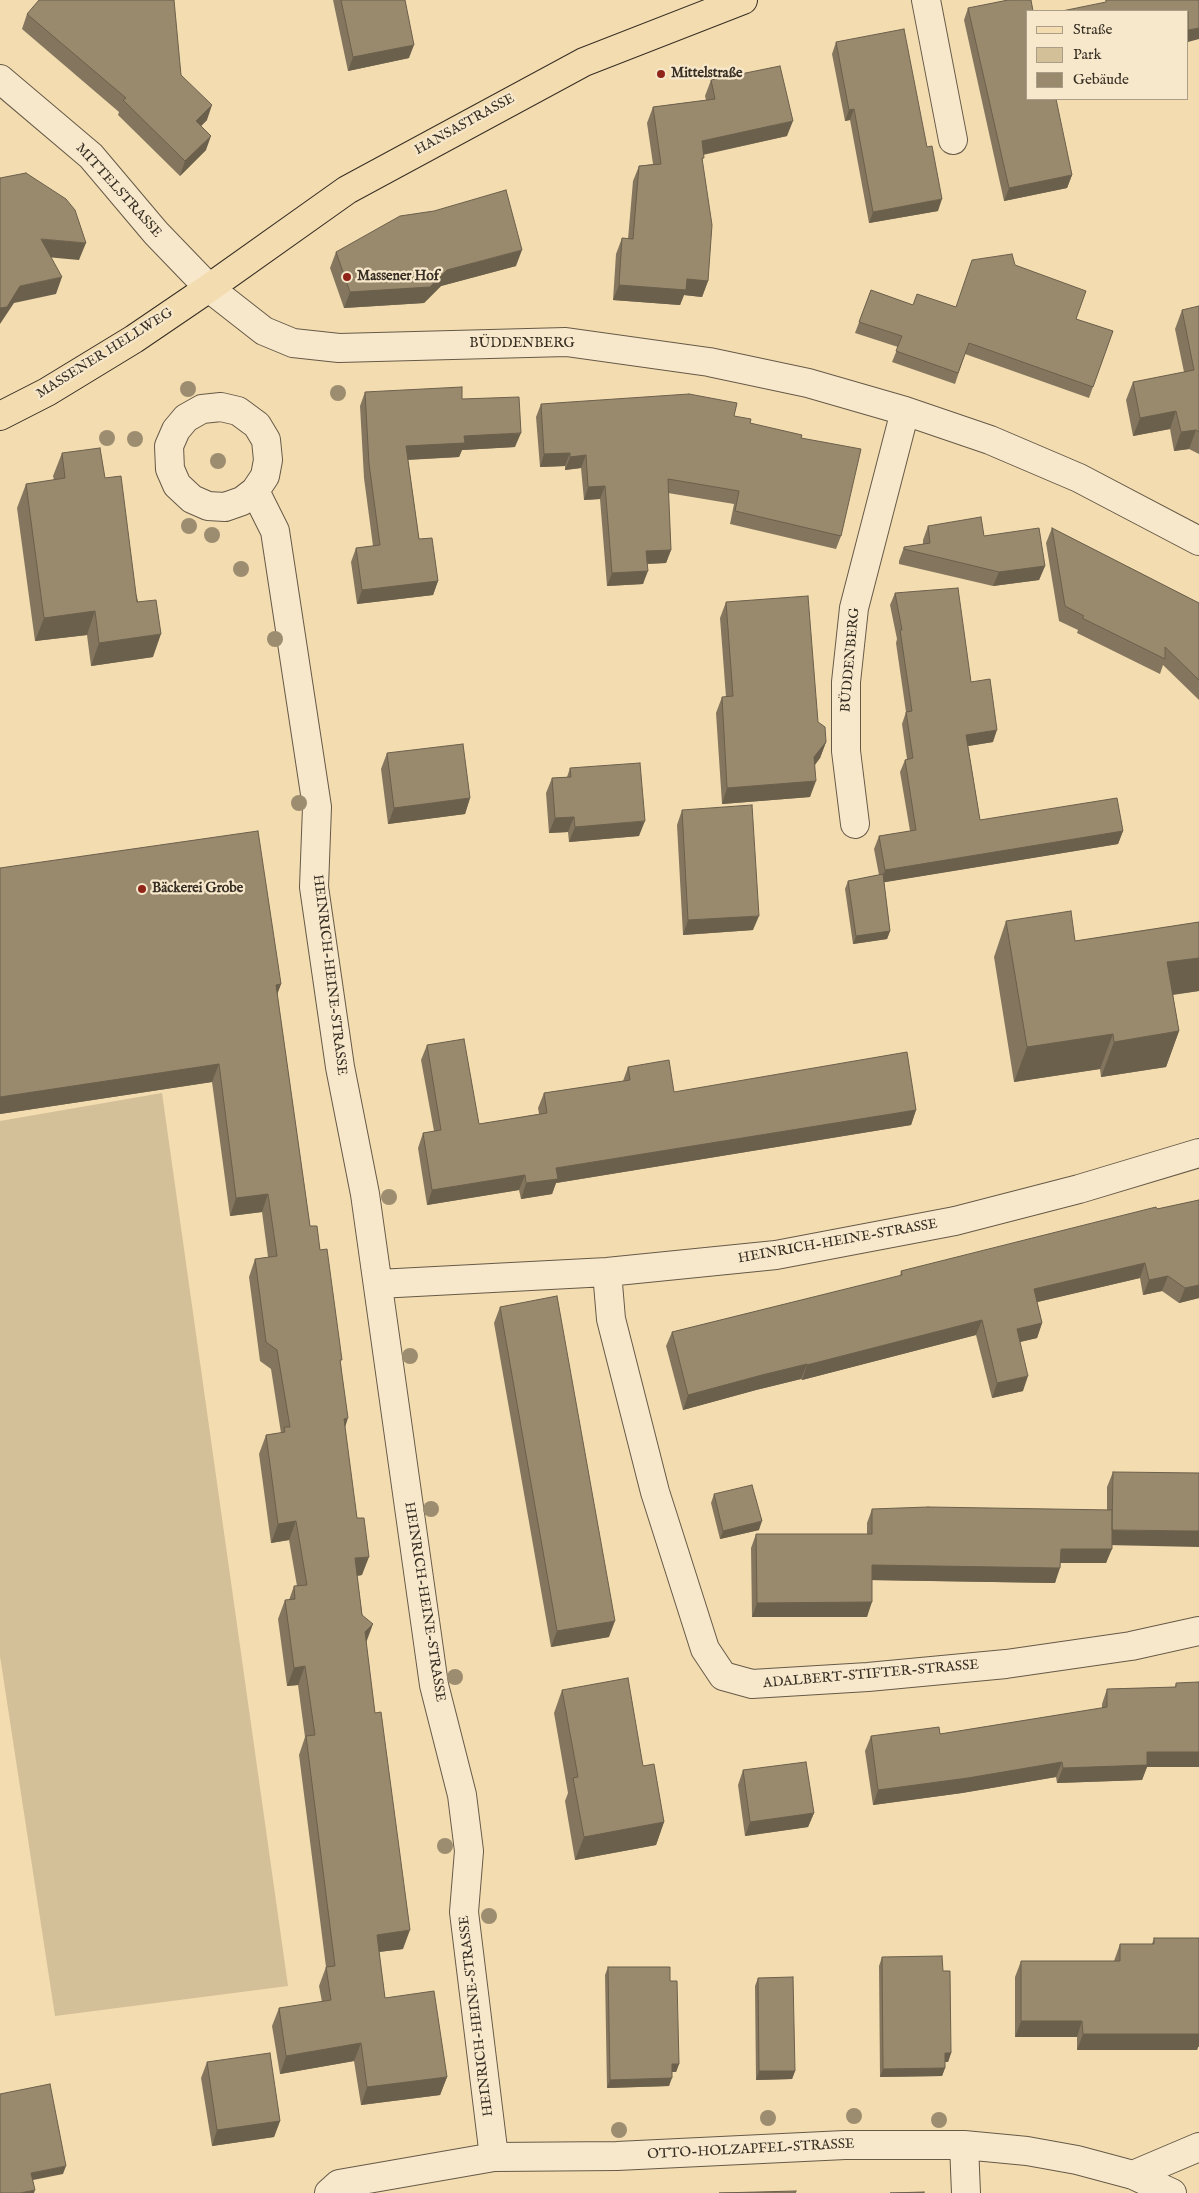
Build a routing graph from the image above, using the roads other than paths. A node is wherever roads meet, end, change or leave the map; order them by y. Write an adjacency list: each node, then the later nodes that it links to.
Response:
1 (743, 0): 5 (main road, HANSASTRASSE)
2 (926, 0): 4 (street)
3 (0, 78): 5 (street, MITTELSTRASSE)
4 (953, 140)
5 (209, 288): 6 (street, BÜDDENBERG); 7 (main road, MASSENER HELLWEG)
6 (904, 411): 9 (street, BÜDDENBERG); 10 (street, BÜDDENBERG)
7 (0, 416)
8 (255, 491): 13 (street, HEINRICH-HEINE-STRASSE)
9 (1199, 542)
10 (855, 824)
11 (1199, 1153): 12 (street, HEINRICH-HEINE-STRASSE)
12 (607, 1272): 13 (street, HEINRICH-HEINE-STRASSE); 14 (street, ADALBERT-STIFTER-STRASSE)
13 (378, 1284): 17 (street, HEINRICH-HEINE-STRASSE)
14 (1199, 1631)
15 (964, 2145): 17 (street, OTTO-HOLZAPFEL-STRASSE); 18 (street, OTTO-HOLZAPFEL-STRASSE); 20 (street)
16 (1199, 2146): 18 (street)
17 (494, 2157): 19 (street, OTTO-HOLZAPFEL-STRASSE)
18 (1133, 2175): 21 (street, OTTO-HOLZAPFEL-STRASSE)
19 (329, 2193)
20 (966, 2193)
21 (1172, 2193)

